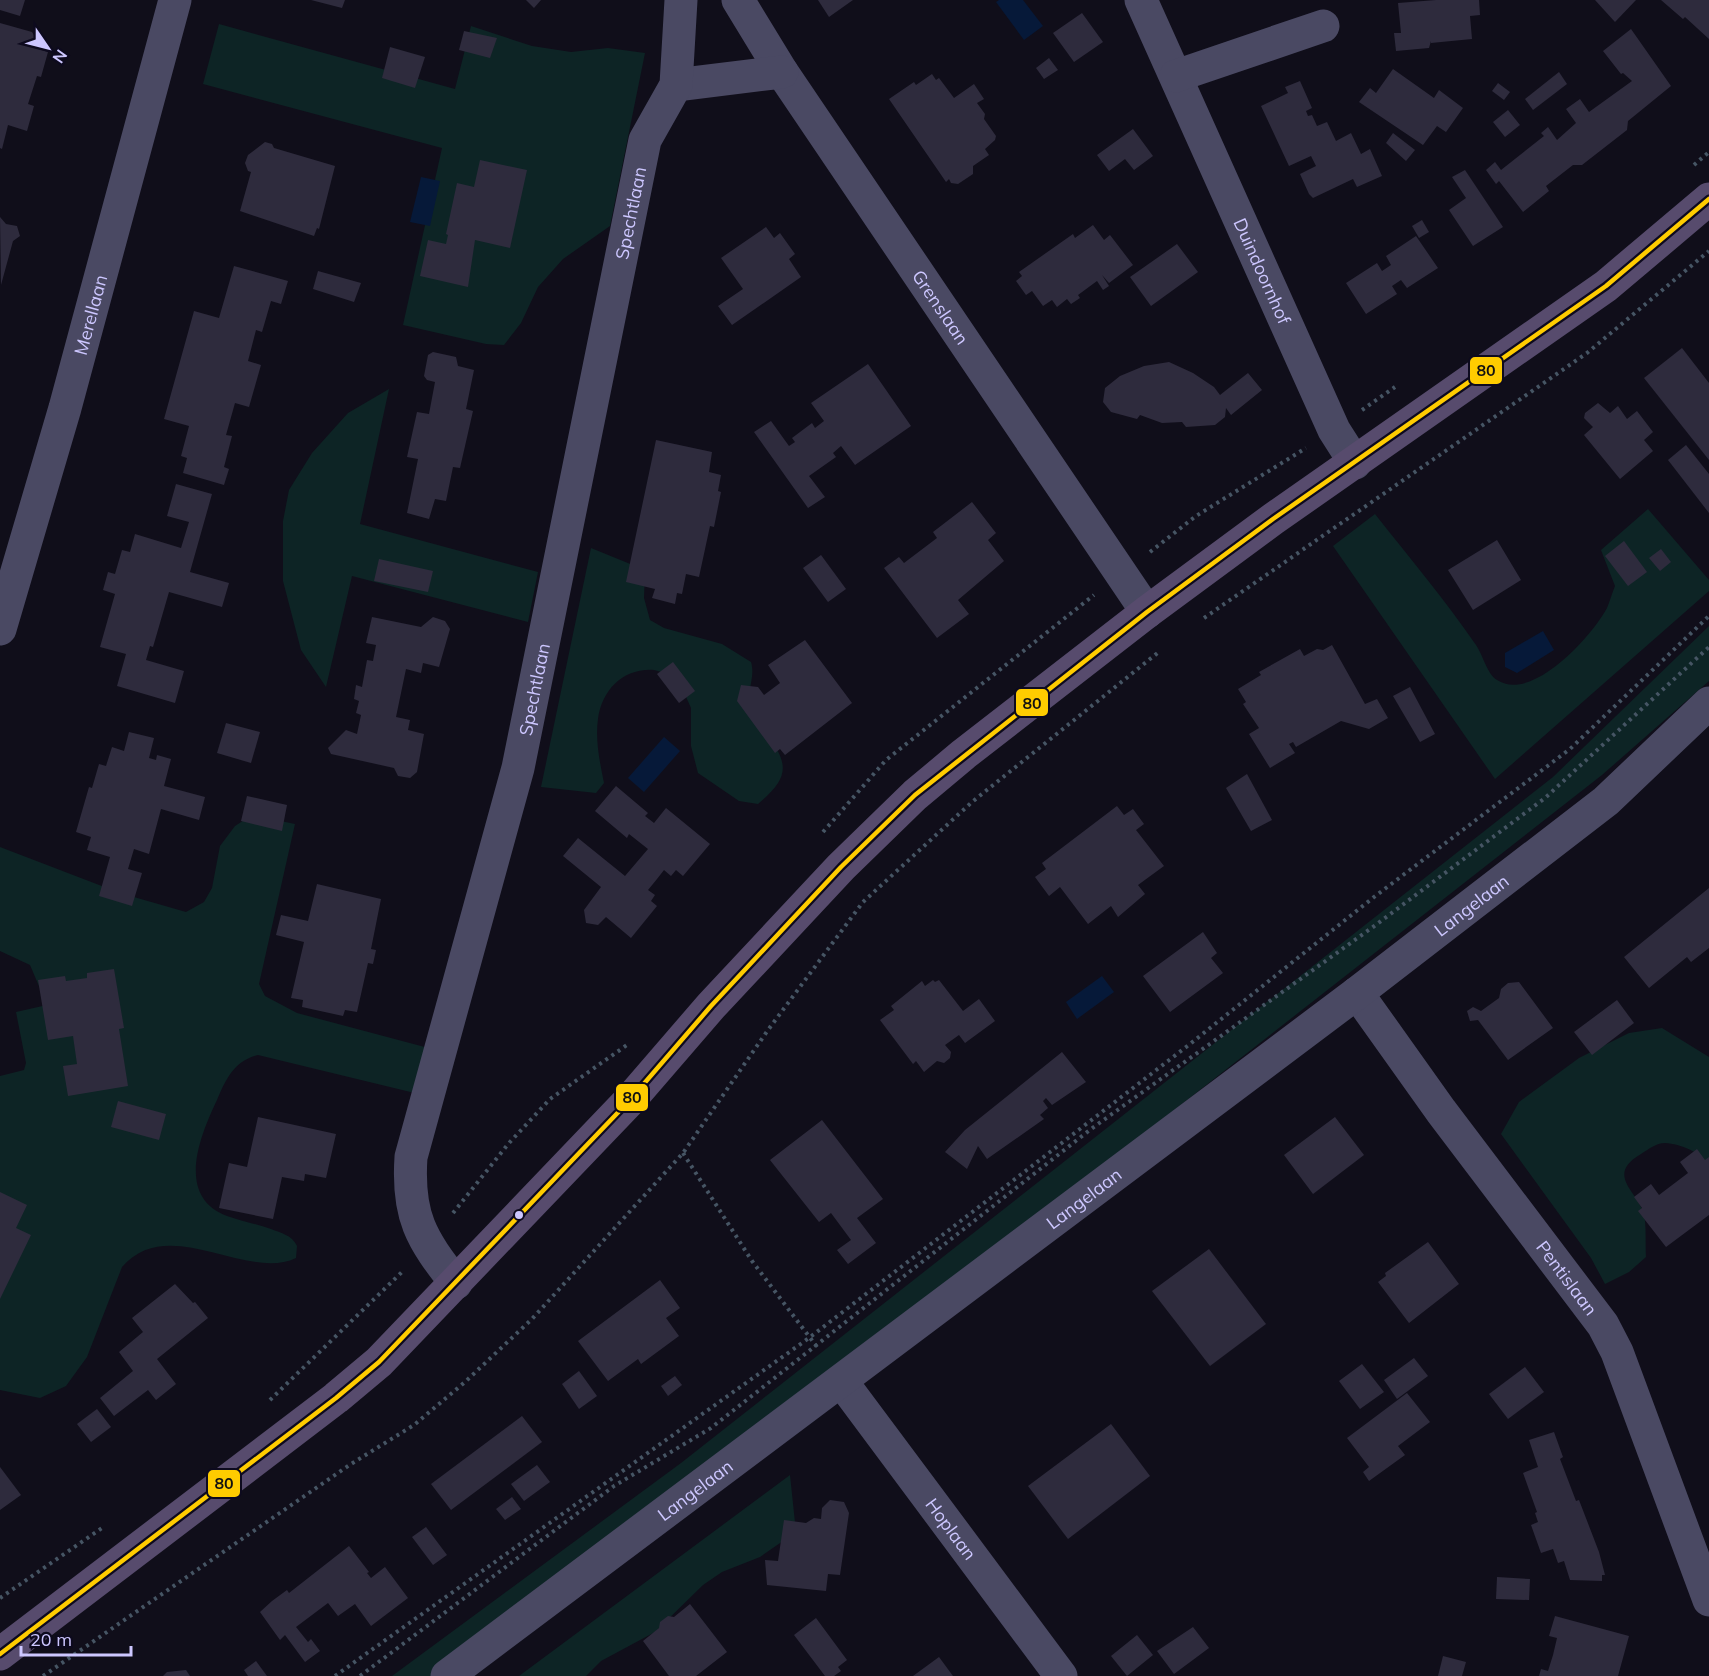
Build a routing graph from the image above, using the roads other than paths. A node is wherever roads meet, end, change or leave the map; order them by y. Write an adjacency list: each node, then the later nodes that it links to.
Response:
1 (175, 0): 12 (street, Merellaan)
2 (681, 0): 8 (street, Spechtlaan)
3 (738, 0): 6 (street, Grenslaan)
4 (1141, 0): 7 (street, Duindoornhof)
5 (1323, 26): 7 (street)
6 (782, 72): 8 (street); 11 (street, Grenslaan)
7 (1176, 76): 10 (street, Duindoornhof)
8 (676, 85): 15 (street, Spechtlaan)
9 (1709, 199): 10 (main road)
10 (1355, 463): 11 (main road)
11 (1147, 612): 15 (main road)
12 (0, 629)
13 (1709, 703): 14 (street, Langelaan)
14 (1357, 993): 16 (street, Langelaan); 17 (street, Pentislaan)
15 (456, 1284): 18 (main road)
16 (842, 1382): 19 (street, Langelaan); 20 (street, Hoplaan)
17 (1709, 1600)
18 (0, 1654)
19 (447, 1676)
20 (1061, 1676)

